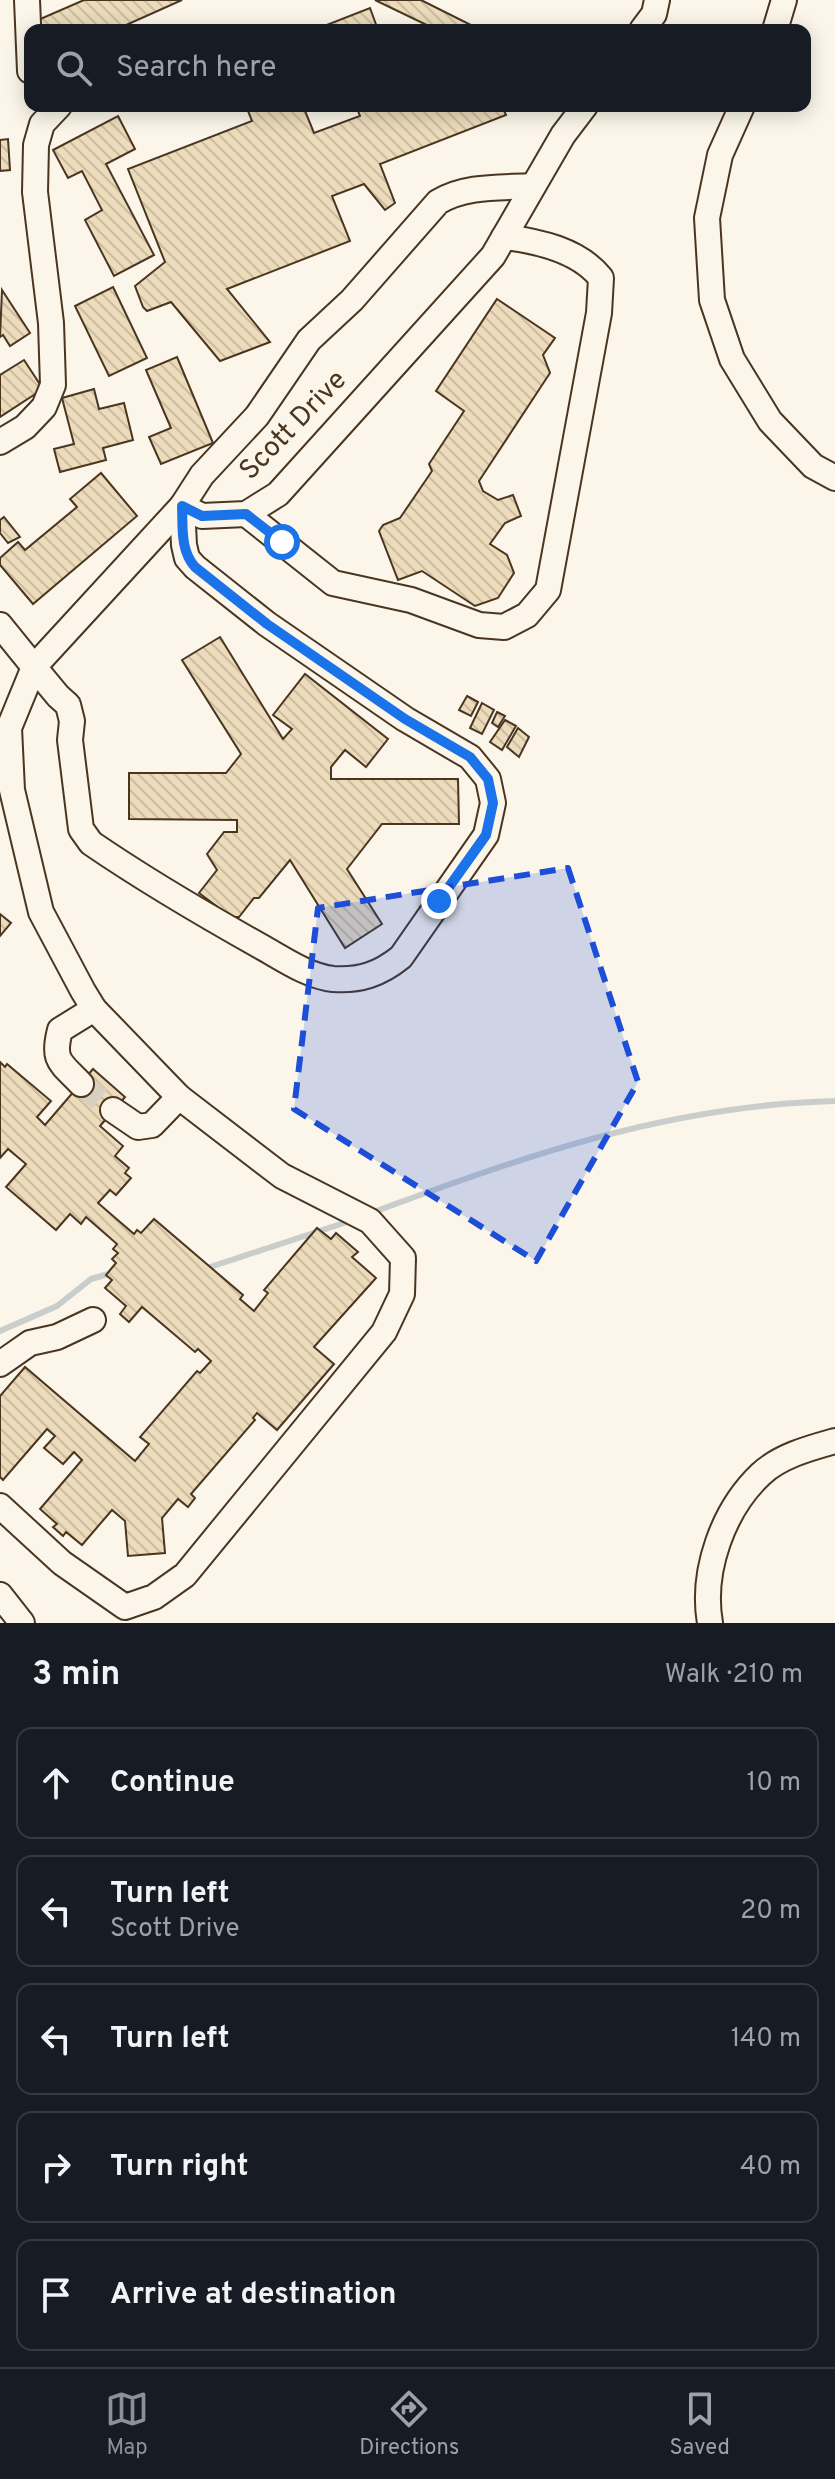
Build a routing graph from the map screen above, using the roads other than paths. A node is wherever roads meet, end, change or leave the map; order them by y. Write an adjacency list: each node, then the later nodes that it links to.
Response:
1 (27, 0): 4 (street)
2 (657, 0): 5 (street)
3 (784, 0): 6 (street)
4 (28, 24)
5 (646, 24)
6 (777, 24)
7 (53, 112): 12 (street)
8 (580, 112): 10 (street, Scott Drive)
9 (739, 112): 13 (street)
10 (532, 186): 11 (street, Scott Drive); 14 (street)
11 (504, 237): 15 (street, Scott Drive); 15 (street)
12 (0, 442)
13 (835, 478)
14 (182, 506): 15 (street, Scott Drive); 17 (street); 17 (street)
15 (246, 514)
16 (0, 625): 17 (street)
17 (34, 667): 18 (street)
18 (10, 828): 19 (street)
19 (94, 1009): 20 (street); 21 (street)
20 (81, 1084)
21 (179, 1097): 22 (street); 26 (street)
22 (113, 1110)
23 (93, 1320): 24 (street)
24 (0, 1364)
25 (835, 1441): 29 (street)
26 (0, 1506)
27 (0, 1595): 28 (street)
28 (22, 1623)
29 (710, 1623)

